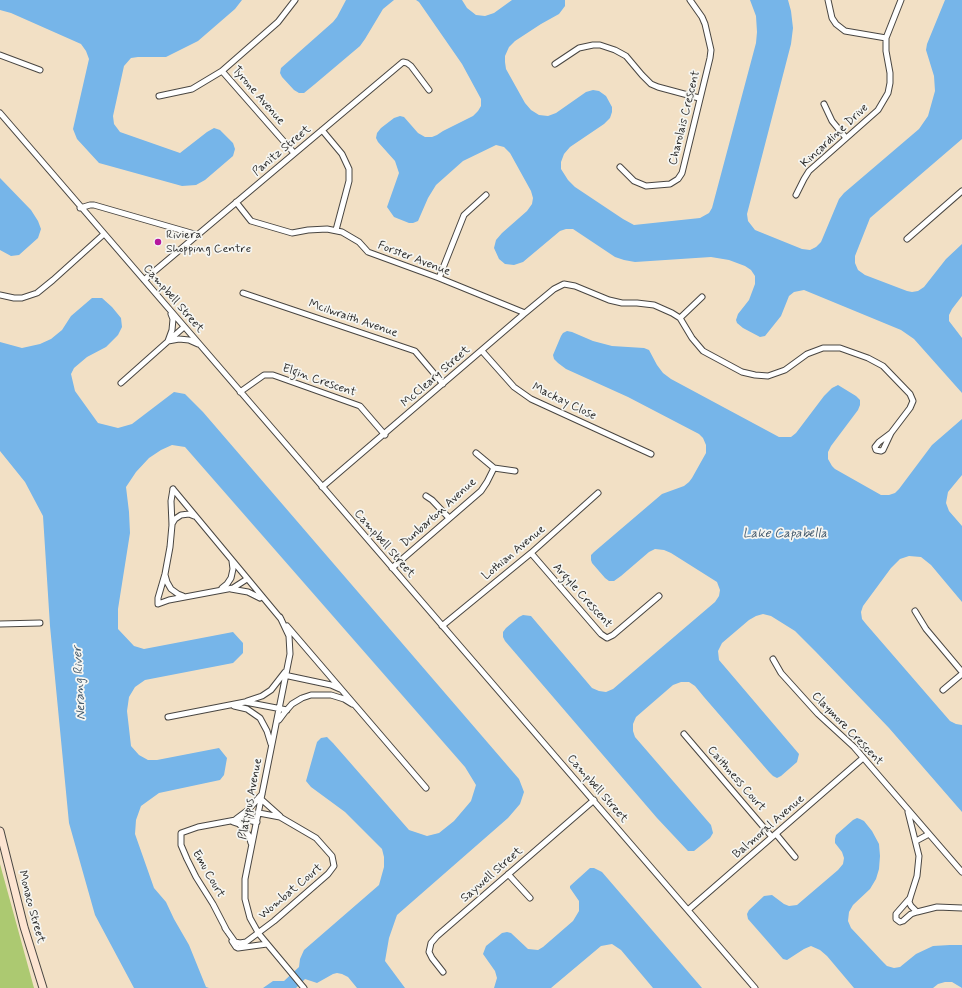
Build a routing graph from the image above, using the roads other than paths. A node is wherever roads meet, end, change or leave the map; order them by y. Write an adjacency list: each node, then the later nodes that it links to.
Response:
1 (295, 0): 9 (street)
2 (690, 0): 12 (street, Charolais Crescent)
3 (828, 0): 5 (street)
4 (902, 0): 5 (street, Kincardine Drive)
5 (886, 38): 16 (street, Kincardine Drive)
6 (0, 55): 8 (street)
7 (555, 64): 12 (street)
8 (40, 70)
9 (222, 71): 11 (street); 17 (street, Tyrone Avenue)
10 (429, 90): 15 (street, Panitz Street)
11 (159, 96)
12 (699, 98): 18 (street, Charolais Crescent)
13 (824, 104): 16 (street)
14 (0, 113): 23 (street, Campbell Street)
15 (322, 130): 17 (street, Panitz Street); 24 (street)
16 (846, 138): 21 (street, Kincardine Drive)
17 (294, 153): 22 (street, Panitz Street)
18 (620, 167)
19 (962, 192): 27 (street)
20 (486, 195): 28 (street)
21 (796, 195)
22 (236, 202): 24 (street, Forster Avenue); 26 (street, Panitz Street)
23 (80, 208): 25 (street, Campbell Street); 26 (street)
24 (336, 230): 28 (street, Forster Avenue)
25 (104, 234): 29 (street, Campbell Street); 31 (street)
26 (198, 235): 29 (street, Panitz Street)
27 (906, 239)
28 (439, 278): 34 (street, Forster Avenue)
29 (144, 280): 33 (street, Campbell Street)
30 (243, 293): 41 (street, Mcilwraith Avenue)
31 (0, 295)
32 (702, 297): 35 (street)
33 (171, 312): 36 (street, Campbell Street); 37 (street)
34 (525, 313): 35 (street, McCleary Street); 39 (street, McCleary Street)
35 (680, 318): 43 (street)
36 (184, 327): 37 (street); 38 (street, Campbell Street)
37 (168, 341): 38 (street); 40 (street)
38 (199, 344): 42 (street, Campbell Street)
39 (482, 351): 41 (street, McCleary Street); 46 (street, Mackay Close)
40 (121, 384)
41 (443, 384): 44 (street, McCleary Street)
42 (240, 392): 44 (street, Elgin Crescent); 49 (street, Campbell Street)
43 (891, 433)
44 (385, 435): 49 (street, McCleary Street)
45 (476, 453): 47 (street)
46 (651, 454)
47 (494, 468): 48 (street); 53 (street, Dunbarton Avenue)
48 (515, 471)
49 (322, 488): 57 (street, Campbell Street)
50 (598, 493): 55 (street, Lothian Avenue)
51 (426, 496): 53 (street)
52 (196, 518): 54 (street); 54 (street); 56 (street)
53 (449, 518): 57 (street, Dunbarton Avenue)
54 (172, 524): 58 (street)
55 (531, 553): 63 (street, Argyle Crescent); 69 (street, Lothian Avenue)
56 (230, 557): 59 (street); 61 (street)
57 (392, 568): 69 (street, Campbell Street)
58 (165, 574): 62 (street); 62 (street)
59 (247, 579): 60 (street); 64 (street)
60 (227, 588): 61 (street); 64 (street)
61 (217, 590): 62 (street)
62 (188, 596)
63 (659, 596)
64 (266, 601): 66 (street)
65 (915, 611): 71 (street)
66 (280, 617): 72 (street); 74 (street)
67 (40, 623): 68 (street)
68 (0, 624)
69 (442, 626): 88 (street, Campbell Street)
70 (773, 659): 84 (street, Claymore Crescent)
71 (962, 673): 73 (street)
72 (284, 675): 74 (street); 75 (street); 77 (street, Platypus Avenue)
73 (943, 690)
74 (344, 691): 78 (street)
75 (244, 702): 76 (street); 77 (street)
76 (228, 705): 80 (street); 83 (street)
77 (279, 708): 79 (street); 81 (street, Platypus Avenue)
78 (358, 708): 79 (street); 85 (street)
79 (286, 710): 81 (street)
80 (168, 717)
81 (275, 730): 83 (street, Platypus Avenue)
82 (684, 734): 96 (street, Caithness Court)
83 (271, 749): 86 (street, Platypus Avenue)
84 (863, 758): 89 (street, Claymore Crescent); 96 (street, Balmoral Avenue)
85 (426, 788)
86 (262, 793): 87 (street, Platypus Avenue); 92 (street)
87 (261, 799): 90 (street, Platypus Avenue); 91 (street, Wombat Court)
88 (594, 800): 101 (street, Saywell Street); 105 (street, Campbell Street)
89 (908, 811): 95 (street, Claymore Crescent); 97 (street, Claymore Crescent)
90 (259, 813): 91 (street, Wombat Court); 93 (street, Platypus Avenue)
91 (282, 819): 108 (street, Wombat Court)
92 (231, 821): 93 (street, Emu Court); 98 (street); 107 (street, Emu Court)
93 (257, 822): 98 (street, Platypus Avenue)
94 (0, 831): 111 (street, Monaco Street)
95 (930, 834): 97 (street); 100 (street, Claymore Crescent)
96 (774, 836): 99 (street, Caithness Court); 105 (street, Balmoral Avenue)
97 (916, 840): 103 (street, Claymore Crescent)
98 (251, 850): 108 (street, Platypus Avenue)
99 (795, 857)
100 (962, 872)
101 (508, 874): 102 (street); 110 (street, Saywell Street)
102 (530, 898)
103 (910, 898): 106 (street); 106 (street, Claymore Crescent)
104 (962, 908): 106 (street, Claymore Crescent)
105 (688, 910): 113 (street, Campbell Street)
106 (917, 912)
107 (225, 928): 108 (street, Emu Court); 109 (street, Emu Court)
108 (258, 932): 109 (street, Platypus Avenue)
109 (267, 944): 112 (street, Platypus Avenue)
110 (443, 972)
111 (43, 988)
112 (304, 988)
113 (755, 988)

